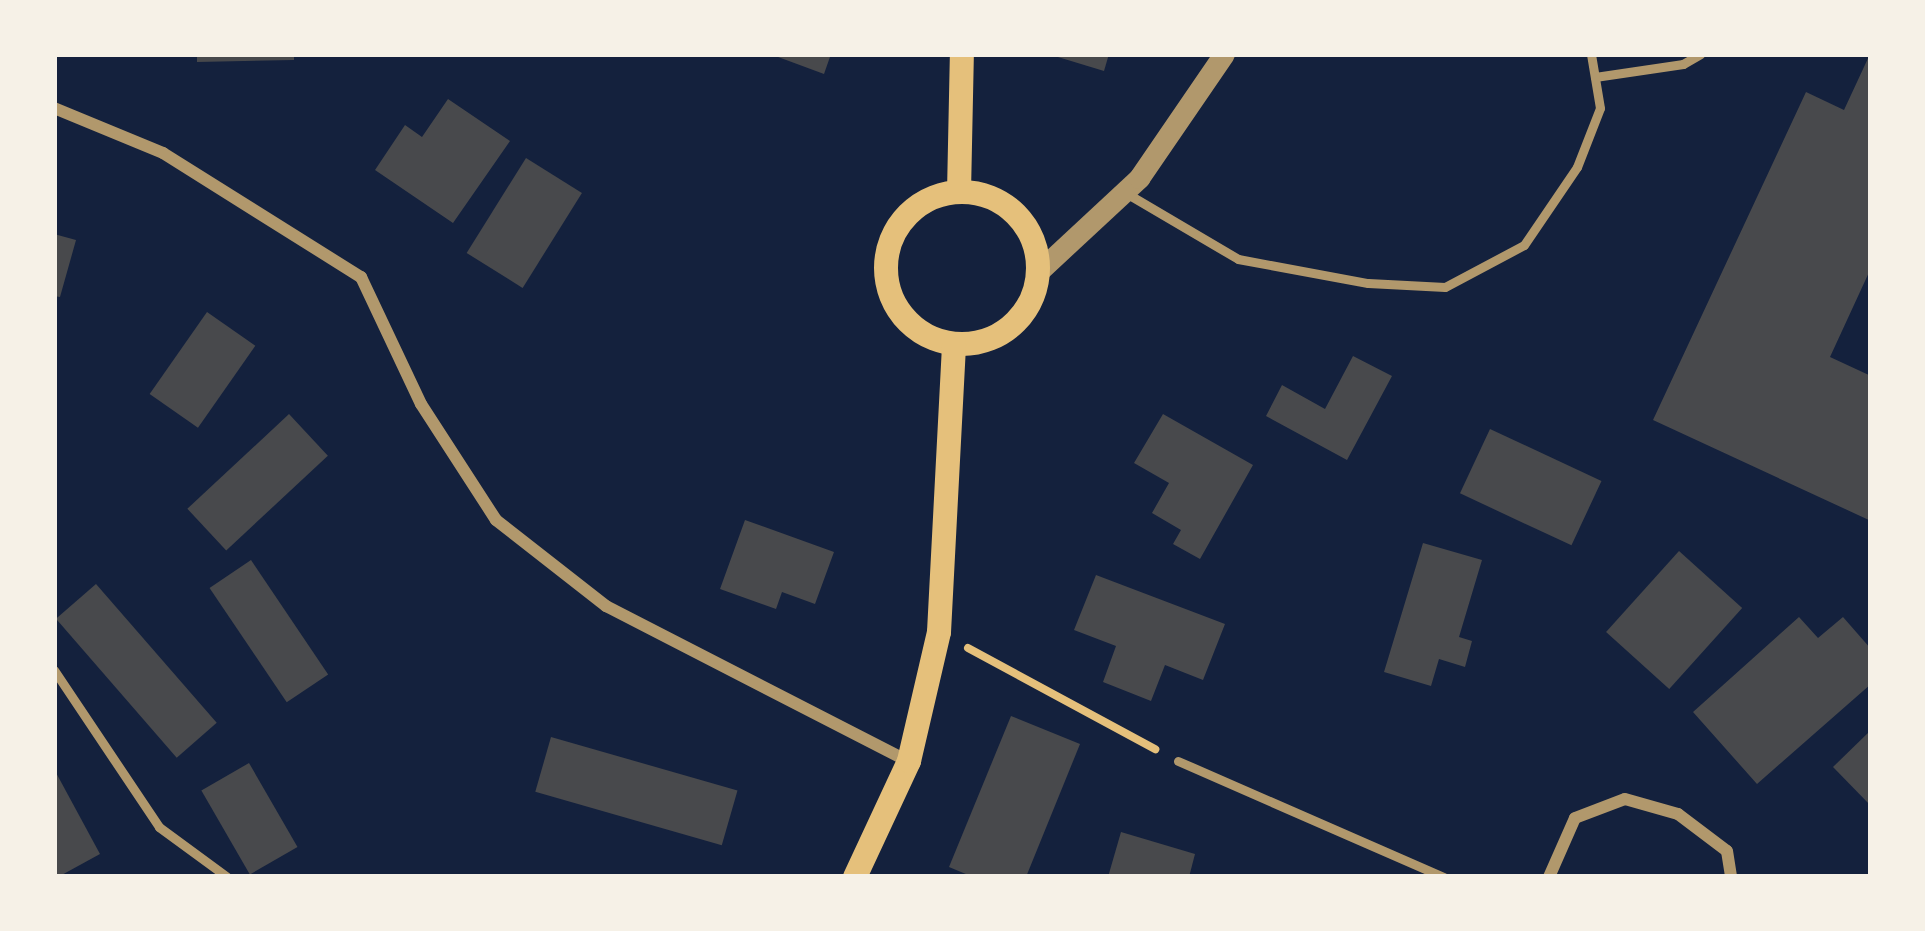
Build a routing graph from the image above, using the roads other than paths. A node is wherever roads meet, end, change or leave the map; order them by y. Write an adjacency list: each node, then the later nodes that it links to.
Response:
1 (962, 54): 7 (main road)
2 (1224, 54): 8 (street)
3 (1592, 54): 5 (lane)
4 (1700, 54): 5 (lane)
5 (1595, 77): 8 (lane)
6 (54, 108): 12 (street)
7 (959, 191): 9 (main road); 10 (main road)
8 (1126, 193): 9 (street)
9 (1040, 271): 10 (main road)
10 (955, 344): 12 (main road)
11 (54, 670): 14 (lane)
12 (909, 761): 15 (main road)
13 (1178, 761): 16 (lane)
14 (227, 877)
15 (855, 877)
16 (1444, 877)
17 (1549, 877): 18 (street)
18 (1731, 877)

